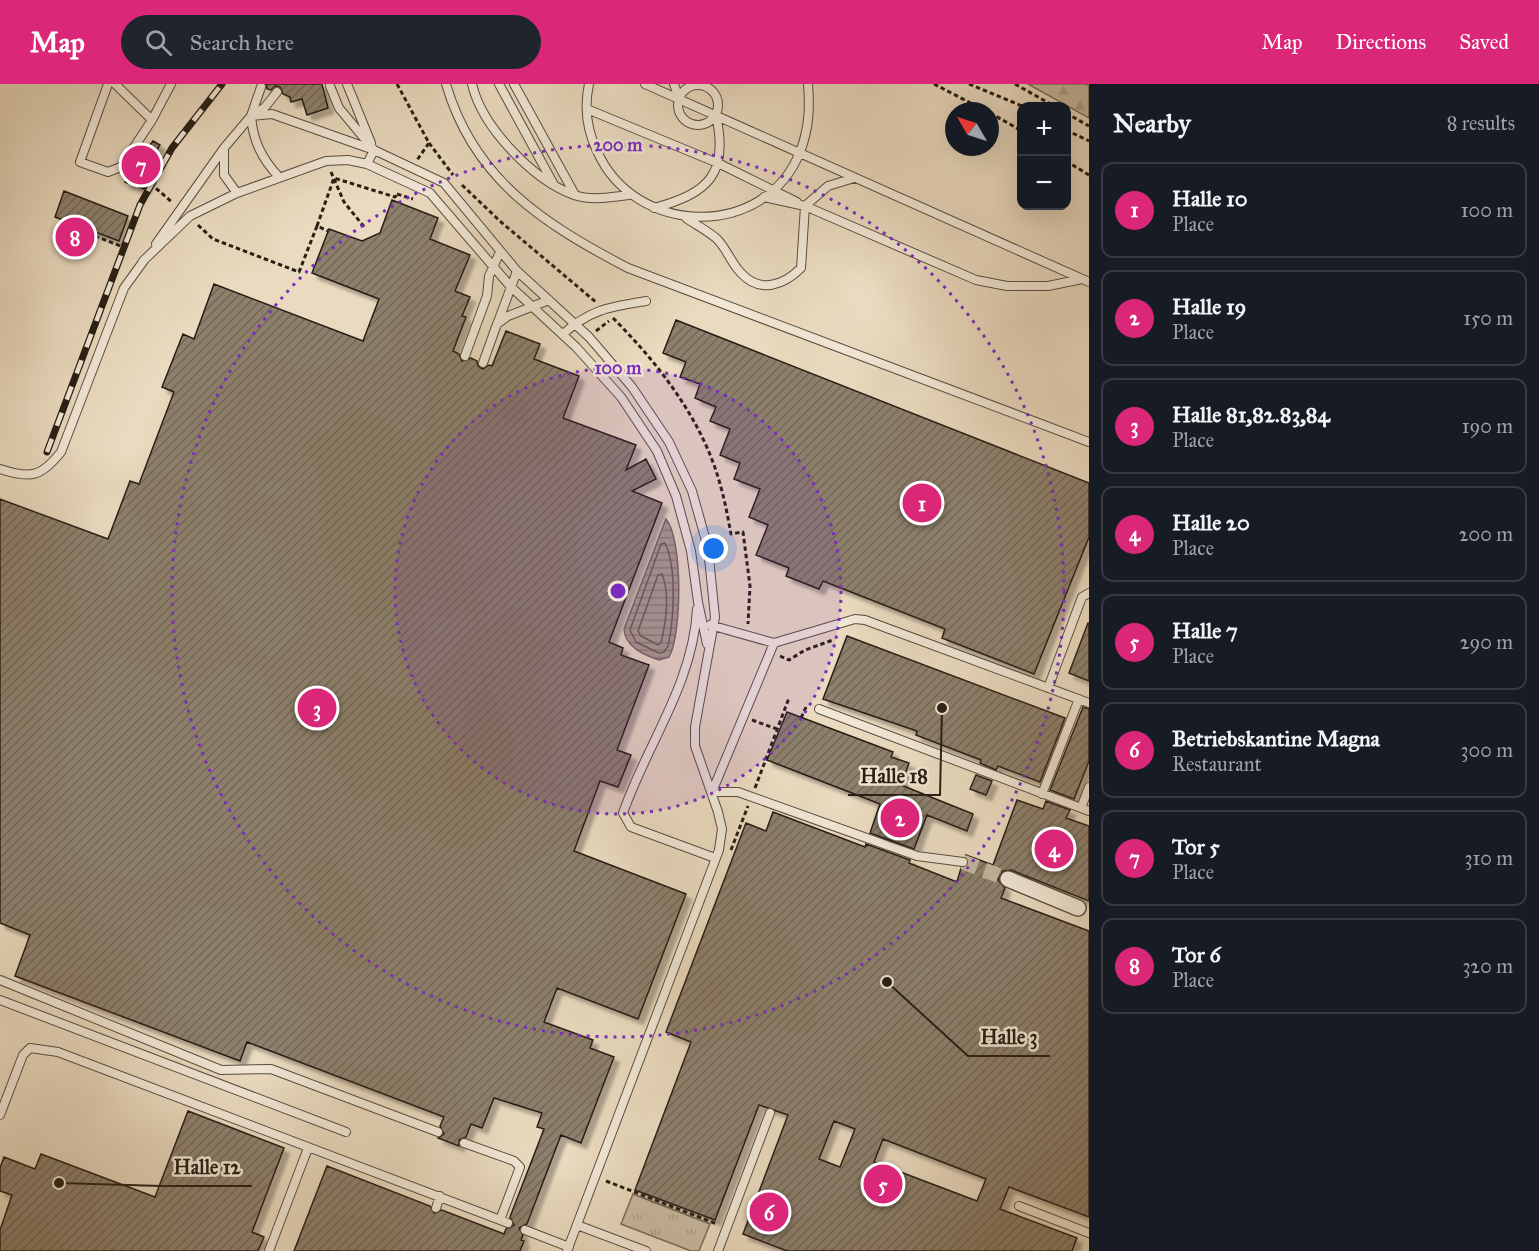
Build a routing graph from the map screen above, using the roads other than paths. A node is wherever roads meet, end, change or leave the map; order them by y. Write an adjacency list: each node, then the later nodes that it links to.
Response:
1 (108, 84): 21 (lane)
2 (115, 84): 21 (lane)
3 (171, 84): 21 (lane)
4 (346, 84): 23 (lane)
5 (446, 84): 52 (lane)
6 (472, 84): 29 (lane)
7 (510, 84): 15 (lane)
8 (514, 84): 32 (lane)
9 (589, 84): 18 (lane)
10 (645, 84): 17 (lane)
11 (674, 84): 17 (lane)
12 (808, 84): 24 (lane)
13 (330, 86): 23 (lane)
14 (261, 87): 20 (lane)
15 (501, 87): 29 (lane)
16 (278, 93): 20 (lane)
17 (679, 99): 19 (lane); 19 (lane); 19 (lane)
18 (587, 109): 26 (lane); 33 (lane)
19 (716, 115): 24 (lane); 26 (lane)
20 (251, 116): 22 (lane); 23 (lane); 27 (lane)
21 (152, 120)
22 (224, 148): 31 (lane); 39 (lane)
23 (374, 150): 25 (lane); 38 (lane)
24 (800, 153): 28 (lane); 30 (lane)
25 (367, 164): 27 (lane); 40 (lane)
26 (720, 164): 30 (lane); 36 (lane)
27 (279, 177): 31 (lane)
28 (854, 178): 35 (lane); 42 (lane)
29 (554, 186): 32 (lane)
30 (773, 188): 34 (lane); 35 (lane)
31 (237, 193): 39 (lane)
32 (575, 195): 33 (lane)
33 (629, 195): 36 (lane)
34 (764, 197): 35 (lane); 37 (lane)
35 (805, 206): 37 (lane); 42 (lane)
36 (653, 209): 37 (lane)
37 (685, 217)
38 (500, 252): 40 (lane); 41 (lane)
39 (144, 261): 53 (lane)
40 (493, 266): 43 (lane); 50 (lane)
41 (517, 271): 43 (lane); 44 (lane)
42 (1086, 280)
43 (510, 286): 46 (lane); 48 (lane)
44 (549, 300): 46 (lane); 47 (lane)
45 (646, 301): 47 (lane)
46 (533, 307): 48 (lane); 49 (lane)
47 (575, 323): 49 (lane); 57 (lane)
48 (497, 324): 51 (lane)
49 (563, 334): 55 (lane)
50 (465, 356)
51 (483, 363)
52 (1089, 442)
53 (0, 469)
54 (1089, 593): 60 (lane)
55 (698, 602): 56 (lane); 68 (lane)
56 (703, 623): 57 (lane); 59 (lane)
57 (714, 626): 58 (lane); 59 (lane)
58 (774, 643): 60 (lane); 65 (lane)
59 (708, 654): 65 (lane)
60 (1048, 688): 61 (lane)
61 (1079, 699): 62 (lane); 66 (lane)
62 (1089, 703)
63 (819, 709): 66 (lane)
64 (1089, 787): 67 (lane)
65 (712, 792): 68 (lane); 69 (lane)
66 (1042, 794): 67 (lane)
67 (1085, 809)
68 (716, 858): 83 (lane)
69 (963, 862)
70 (1008, 879): 71 (street)
71 (1083, 910)
72 (0, 980): 77 (lane)
73 (0, 1000): 76 (lane)
74 (770, 1113): 89 (lane)
75 (0, 1114): 79 (lane)
76 (346, 1132)
77 (438, 1132)
78 (464, 1143): 80 (lane)
79 (308, 1148): 80 (lane); 87 (lane)
80 (440, 1196): 82 (lane)
81 (1019, 1206): 85 (lane)
82 (436, 1208)
83 (577, 1225): 86 (lane); 88 (lane)
84 (525, 1230): 86 (lane)
85 (1089, 1233)
86 (568, 1249)
87 (269, 1251)
88 (646, 1251)
89 (718, 1251)

